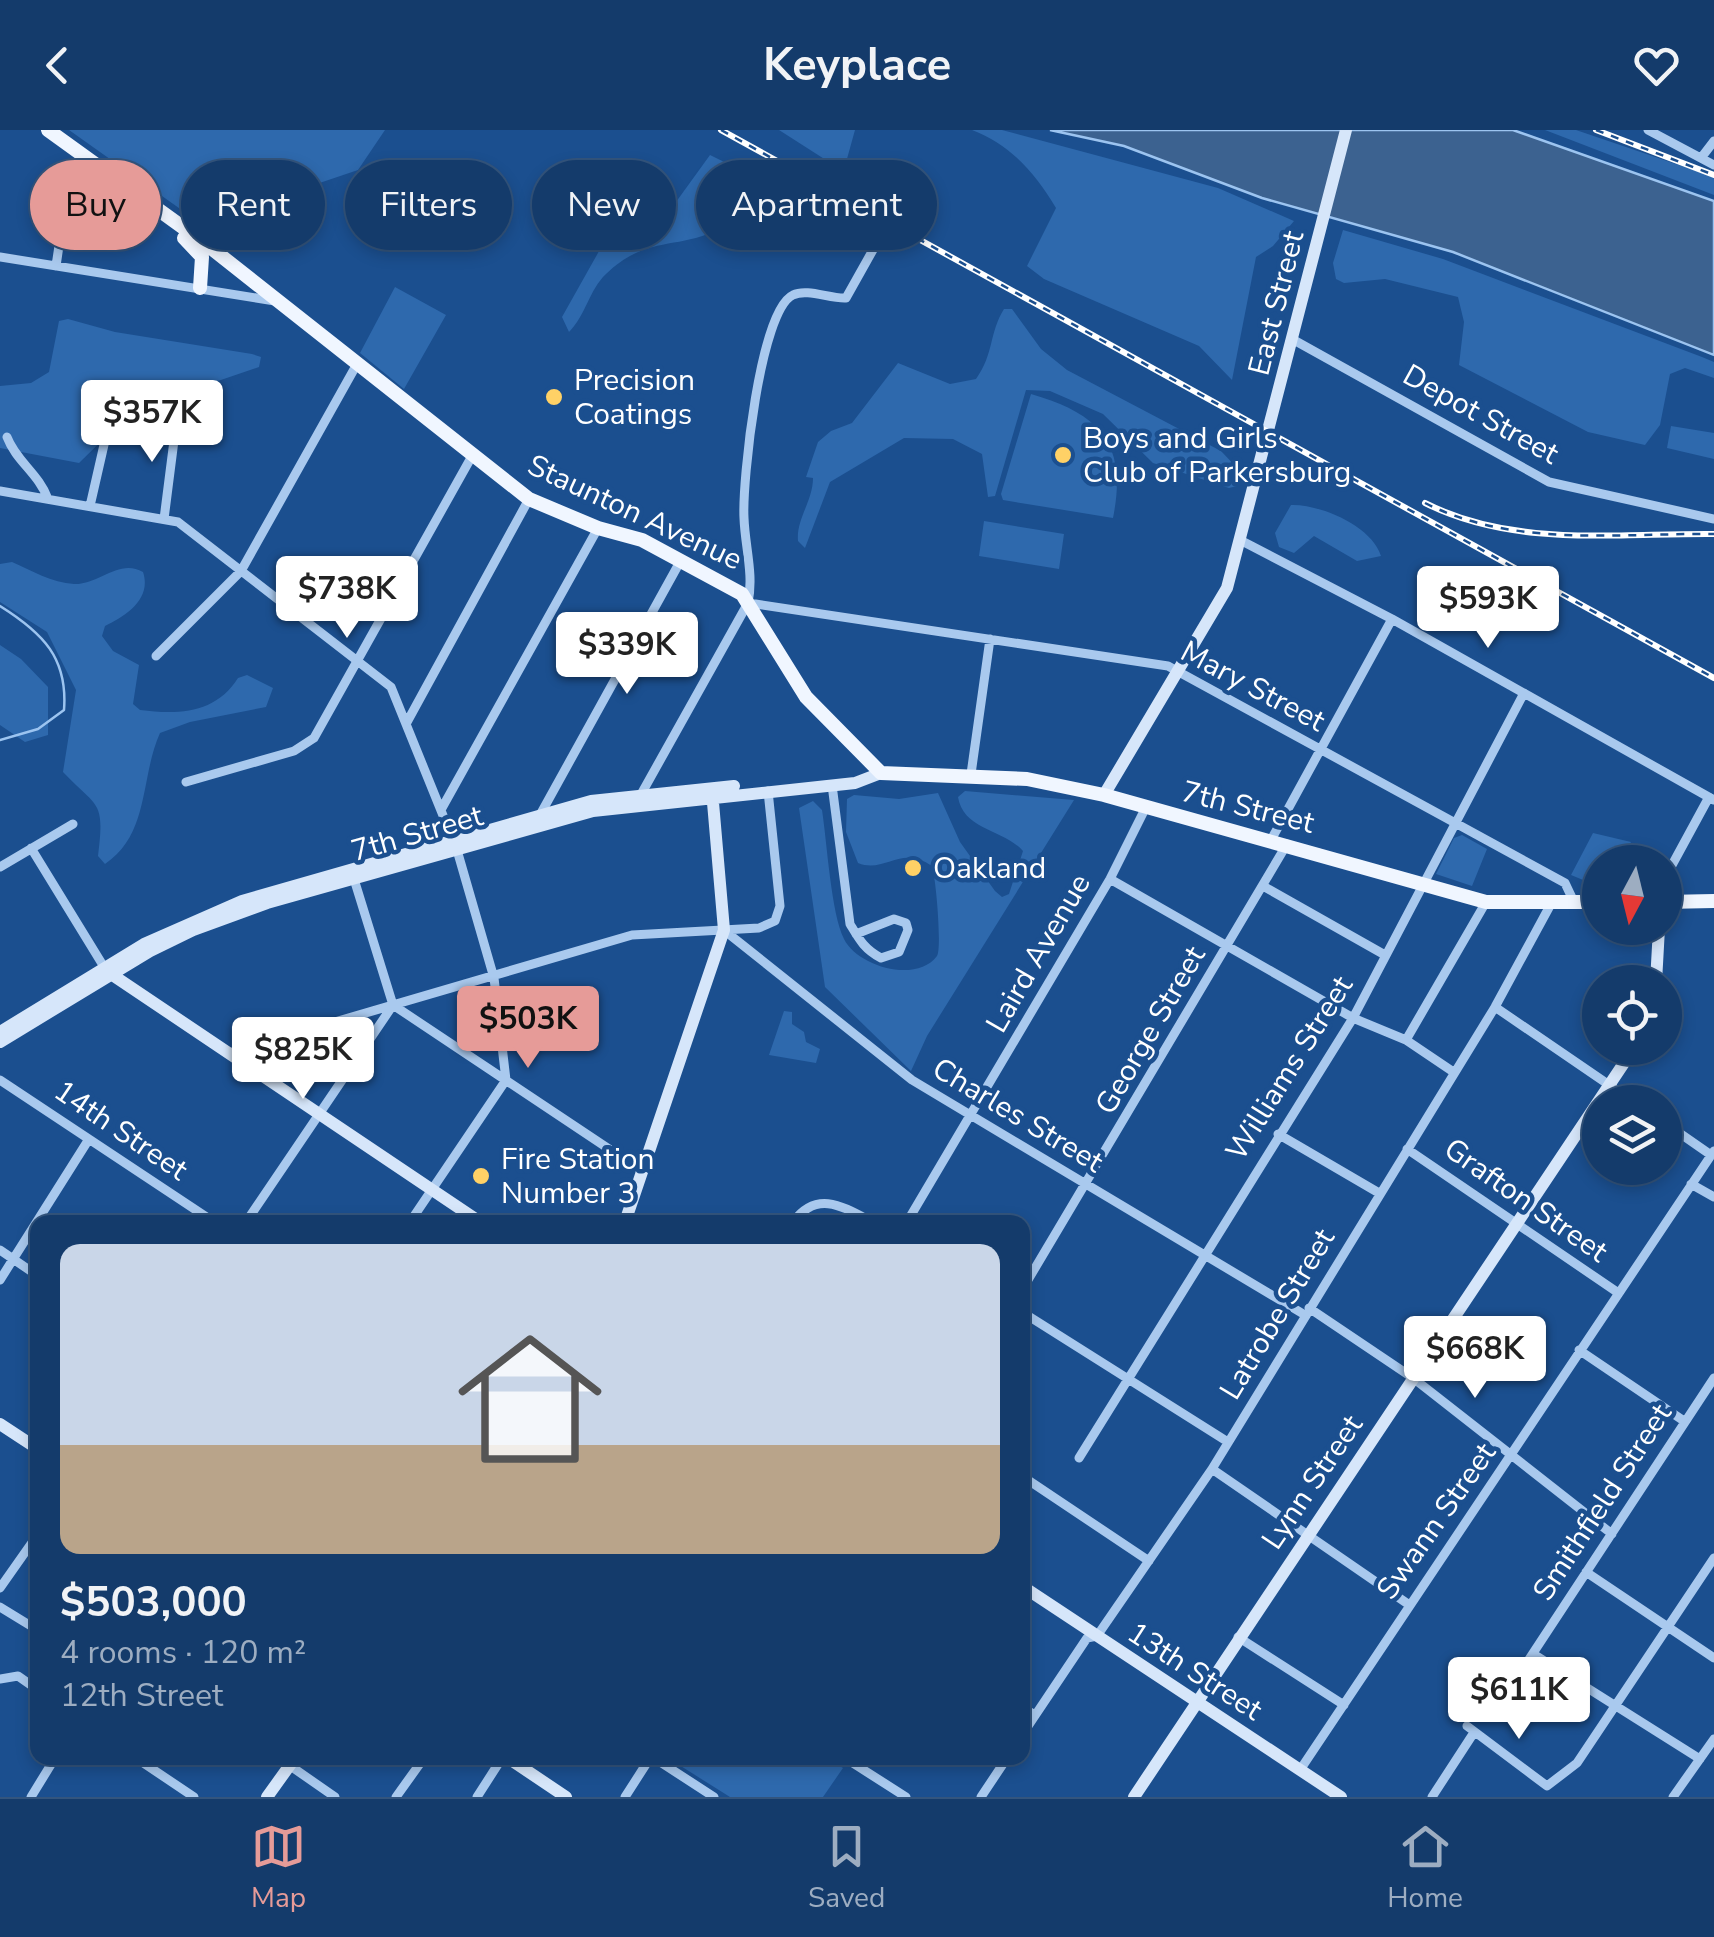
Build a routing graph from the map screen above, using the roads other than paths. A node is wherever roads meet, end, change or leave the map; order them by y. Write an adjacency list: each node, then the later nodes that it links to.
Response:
1 (48, 130): 6 (main road, Staunton Avenue)
2 (1346, 130): 18 (main road, East Street)
3 (1648, 130): 5 (street)
4 (1714, 140): 5 (street)
5 (1701, 158): 7 (street)
6 (89, 160)
7 (1714, 165)
8 (161, 212): 12 (main road, Staunton Avenue)
9 (161, 221): 15 (main road)
10 (58, 250): 14 (street)
11 (872, 250): 34 (street)
12 (220, 255): 15 (main road); 17 (main road, Staunton Avenue)
13 (0, 257): 14 (street, Staunton Avenue)
14 (56, 266): 16 (street, Staunton Avenue)
15 (204, 272): 16 (main road)
16 (200, 288): 17 (street, Staunton Avenue)
17 (278, 301): 19 (main road, Staunton Avenue)
18 (1292, 339): 29 (street, Depot Street); 31 (main road, East Street)
19 (357, 364): 23 (main road, Staunton Avenue); 33 (street)
20 (178, 417): 28 (street)
21 (106, 436): 27 (street)
22 (7, 437): 25 (street)
23 (472, 456): 26 (main road, Staunton Avenue); 38 (street)
24 (0, 491): 25 (street)
25 (48, 499): 27 (street)
26 (529, 499): 30 (main road, Staunton Avenue); 41 (street)
27 (90, 506): 28 (street)
28 (164, 519): 33 (street)
29 (1714, 519)
30 (598, 528): 32 (main road, Staunton Avenue); 52 (street)
31 (1240, 540): 35 (street); 39 (main road, East Street)
32 (681, 560): 34 (main road, Staunton Avenue); 54 (street)
33 (241, 571): 37 (street); 38 (street)
34 (748, 603): 36 (street, Mary Street); 43 (main road, Staunton Avenue); 51 (street)
35 (1392, 619): 40 (street); 42 (street)
36 (990, 639): 39 (street, Mary Street); 44 (street)
37 (156, 656)
38 (358, 662): 41 (street); 45 (street)
39 (1179, 670): 42 (street, Mary Street); 49 (main road, East Street)
40 (1524, 694): 50 (street); 55 (street, Williams Street)
41 (406, 724): 52 (street)
42 (1320, 750): 55 (street, Mary Street); 57 (street)
43 (881, 773): 44 (main road, 7th Street); 46 (main road, 7th Street); 48 (main road, 7th Street)
44 (970, 774): 49 (main road, 7th Street)
45 (186, 782)
46 (832, 785): 47 (main road, 7th Street); 74 (street)
47 (768, 791): 48 (main road, 7th Street); 73 (street)
48 (712, 792): 51 (main road, 7th Street); 73 (main road)
49 (1104, 795): 53 (main road, 7th Street)
50 (1712, 798): 61 (street)
51 (638, 799): 54 (main road, 7th Street); 59 (main road, 7th Street)
52 (442, 808): 59 (street)
53 (1145, 809): 57 (main road, 7th Street); 64 (street, Laird Avenue)
54 (540, 815): 59 (main road, 7th Street)
55 (1454, 823): 65 (street, Williams Street); 70 (street, Mary Street)
56 (73, 824): 60 (street)
57 (1271, 840): 58 (main road, 7th Street)
58 (1287, 844): 65 (main road, 7th Street); 66 (street, George Street)
59 (456, 845): 63 (main road, 7th Street); 77 (main road, 7th Street); 78 (street)
60 (31, 848): 62 (street); 77 (street)
61 (1682, 849)
62 (0, 867)
63 (354, 879): 77 (main road, 7th Street); 79 (street)
64 (1110, 879): 75 (street); 91 (street, Laird Avenue)
65 (1422, 882): 68 (main road, 7th Street); 76 (street, Williams Street)
66 (1263, 886): 75 (street, George Street); 76 (street)
67 (1714, 901): 72 (main road)
68 (1486, 902): 69 (main road, 7th Street); 83 (street)
69 (1552, 902): 70 (main road, 7th Street); 80 (street, Latrobe Street)
70 (1574, 902): 71 (main road, 7th Street)
71 (1582, 902)
72 (1682, 902)
73 (724, 930): 78 (street); 91 (street, Charles Street); 98 (main road)
74 (856, 934): 74 (street)
75 (1229, 945): 81 (street); 100 (street, George Street)
76 (1385, 955): 81 (street, Williams Street)
77 (106, 971): 82 (main road, 7th Street); 84 (main road, 7th Street); 85 (main road)
78 (494, 978): 79 (street); 88 (street)
79 (393, 1005): 85 (street); 88 (street); 90 (street)
80 (1495, 1007): 86 (street, Latrobe Street); 89 (street)
81 (1353, 1018): 83 (street); 93 (street, Williams Street)
82 (0, 1032)
83 (1406, 1040): 86 (street)
84 (0, 1042)
85 (226, 1054): 90 (main road)
86 (1452, 1071): 96 (street, Latrobe Street)
87 (0, 1080): 95 (street, 14th Street)
88 (506, 1080): 98 (street); 101 (street)
89 (1608, 1085)
90 (319, 1113): 101 (main road); 106 (street)
91 (972, 1117): 100 (street, Charles Street); 112 (street, Laird Avenue)
92 (1582, 1125): 113 (main road, Lynn Street)
93 (1278, 1134): 102 (street); 116 (street, Williams Street)
94 (1682, 1134): 97 (street)
95 (89, 1139): 104 (street); 105 (street, 14th Street)
96 (1407, 1149): 102 (street, Latrobe Street); 113 (street, Grafton Street)
97 (1713, 1153): 99 (street, Swann Street)
98 (642, 1171): 109 (main road)
99 (1692, 1184): 103 (street); 121 (street, Swann Street)
100 (1087, 1187): 116 (street, Charles Street); 119 (street, George Street)
101 (432, 1190): 107 (street); 108 (main road)
102 (1380, 1194): 122 (street, Latrobe Street)
103 (1714, 1197)
104 (41, 1215)
105 (203, 1215)
106 (251, 1215)
107 (415, 1215)
108 (470, 1215)
109 (626, 1215)
110 (800, 1215): 111 (street)
111 (856, 1215)
112 (911, 1215)
113 (1516, 1221): 121 (street, Grafton Street); 126 (main road, Lynn Street)
114 (30, 1233): 117 (street)
115 (0, 1250): 117 (street)
116 (1203, 1256): 122 (street, Charles Street); 125 (street, Williams Street)
117 (13, 1260): 118 (street); 120 (street)
118 (30, 1271)
119 (1030, 1277)
120 (0, 1280)
121 (1617, 1292): 124 (street, Swann Street)
122 (1307, 1311): 126 (street, Charles Street); 130 (street, Latrobe Street)
123 (1030, 1317): 125 (street)
124 (1579, 1350): 128 (street); 132 (street, Swann Street)
125 (1132, 1378): 130 (street); 133 (street, Williams Street)
126 (1413, 1378): 132 (street, Charles Street); 136 (main road, Lynn Street)
127 (1714, 1378): 128 (street, Smithfield Street)
128 (1684, 1421): 137 (street, Smithfield Street)
129 (0, 1424): 131 (main road)
130 (1228, 1442): 134 (street, Latrobe Street)
131 (30, 1444)
132 (1513, 1454): 137 (street, Charles Street); 144 (street, Swann Street)
133 (1079, 1458)
134 (1212, 1469): 136 (street); 140 (street, Latrobe Street)
135 (1030, 1481): 140 (street)
136 (1306, 1534): 144 (street); 149 (main road, Lynn Street)
137 (1612, 1534): 141 (street, Smithfield Street)
138 (30, 1545): 142 (street)
139 (1714, 1558): 147 (street)
140 (1149, 1562): 148 (street, Latrobe Street)
141 (1586, 1572): 147 (street); 150 (street, Smithfield Street)
142 (0, 1588)
143 (1030, 1591): 148 (main road, 13th Street)
144 (1408, 1604): 156 (street, Swann Street)
145 (0, 1607): 146 (street)
146 (30, 1625)
147 (1670, 1626): 151 (street); 157 (street)
148 (1097, 1636): 155 (main road, 13th Street); 159 (street, Latrobe Street)
149 (1238, 1637): 155 (main road, Lynn Street); 156 (street)
150 (1534, 1654): 153 (street, Smithfield Street); 157 (street)
151 (1714, 1658)
152 (0, 1679): 154 (street)
153 (1516, 1679)
154 (30, 1684)
155 (1196, 1701): 174 (main road, 13th Street); 186 (main road, Lynn Street)
156 (1344, 1704): 174 (street, Swann Street)
157 (1618, 1705): 162 (street); 188 (street)
158 (1030, 1713): 159 (street)
159 (1035, 1716): 160 (street, Latrobe Street)
160 (1030, 1723)
161 (1714, 1738): 162 (street)
162 (1700, 1759): 189 (street)
163 (51, 1765): 175 (street)
164 (146, 1765): 176 (street)
165 (285, 1765): 177 (main road)
166 (294, 1765): 178 (street)
167 (419, 1765): 179 (street)
168 (506, 1765): 180 (street)
169 (520, 1765): 181 (main road)
170 (647, 1765): 182 (street)
171 (663, 1765): 183 (street)
172 (856, 1765): 184 (street)
173 (1003, 1765): 185 (street)
174 (1300, 1770): 187 (main road, 13th Street)
175 (31, 1797)
176 (194, 1797)
177 (267, 1797)
178 (335, 1797)
179 (396, 1797)
180 (477, 1797)
181 (566, 1797)
182 (626, 1797)
183 (714, 1797)
184 (906, 1797)
185 (981, 1797)
186 (1134, 1797)
187 (1341, 1797)
188 (1432, 1797)
189 (1674, 1797)

